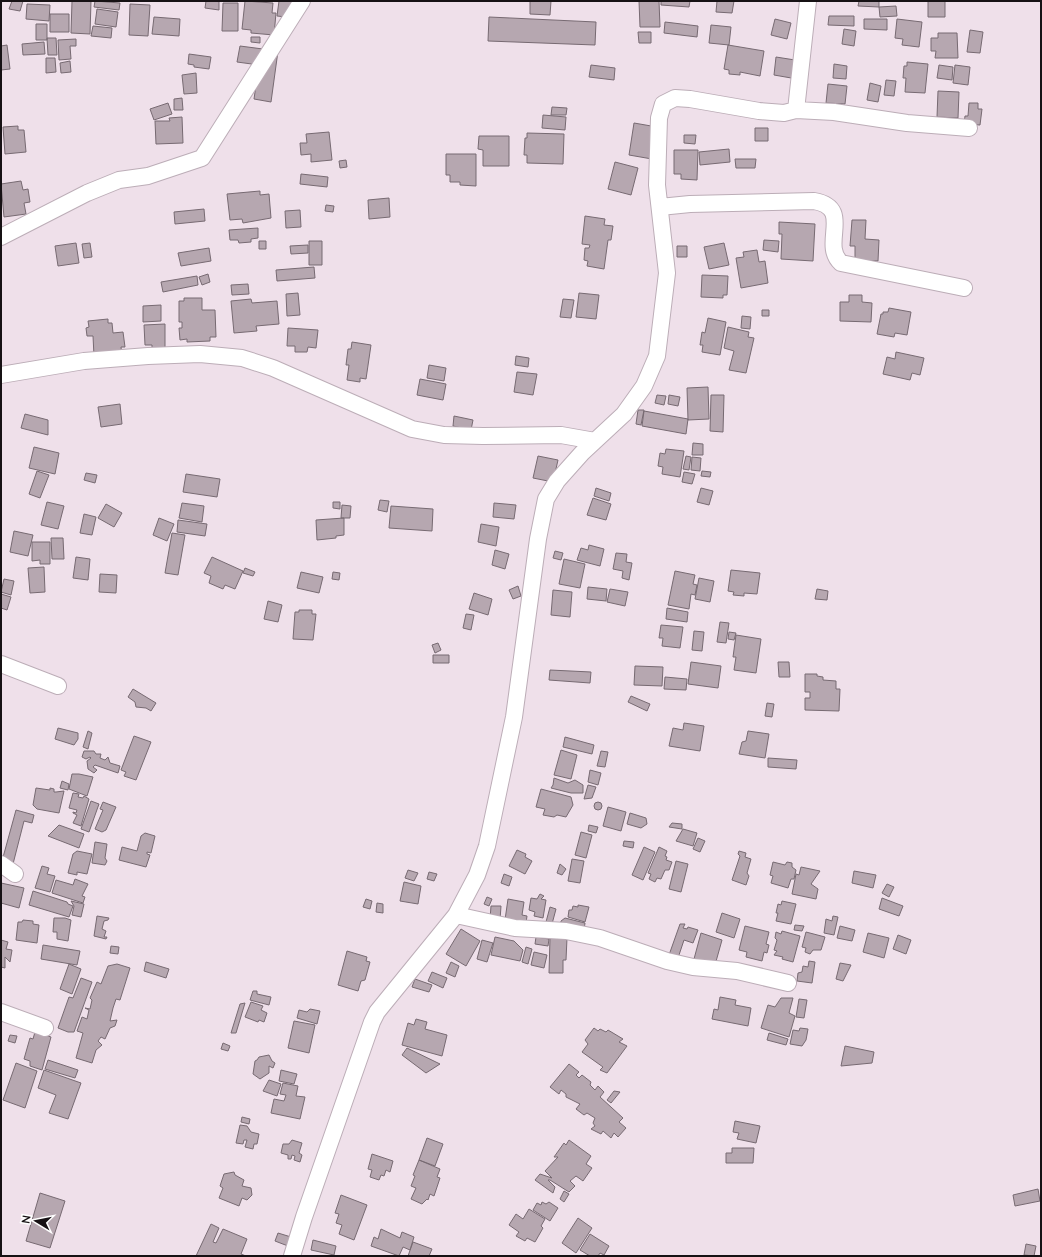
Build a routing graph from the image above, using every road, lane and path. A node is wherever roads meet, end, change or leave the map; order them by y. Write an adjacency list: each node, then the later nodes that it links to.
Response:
1 (302, 1): 6 (street)
2 (808, 1): 3 (street)
3 (796, 110): 4 (street); 5 (street)
4 (969, 128)
5 (660, 207): 7 (street); 9 (street)
6 (1, 237)
7 (964, 288)
8 (1, 375): 9 (street)
9 (595, 441): 14 (street)
10 (1, 664): 11 (street)
11 (58, 686)
12 (1, 864): 13 (street)
13 (15, 874)
14 (456, 916): 15 (street); 18 (street)
15 (788, 982)
16 (1, 1012): 17 (street)
17 (45, 1028)
18 (292, 1256)

